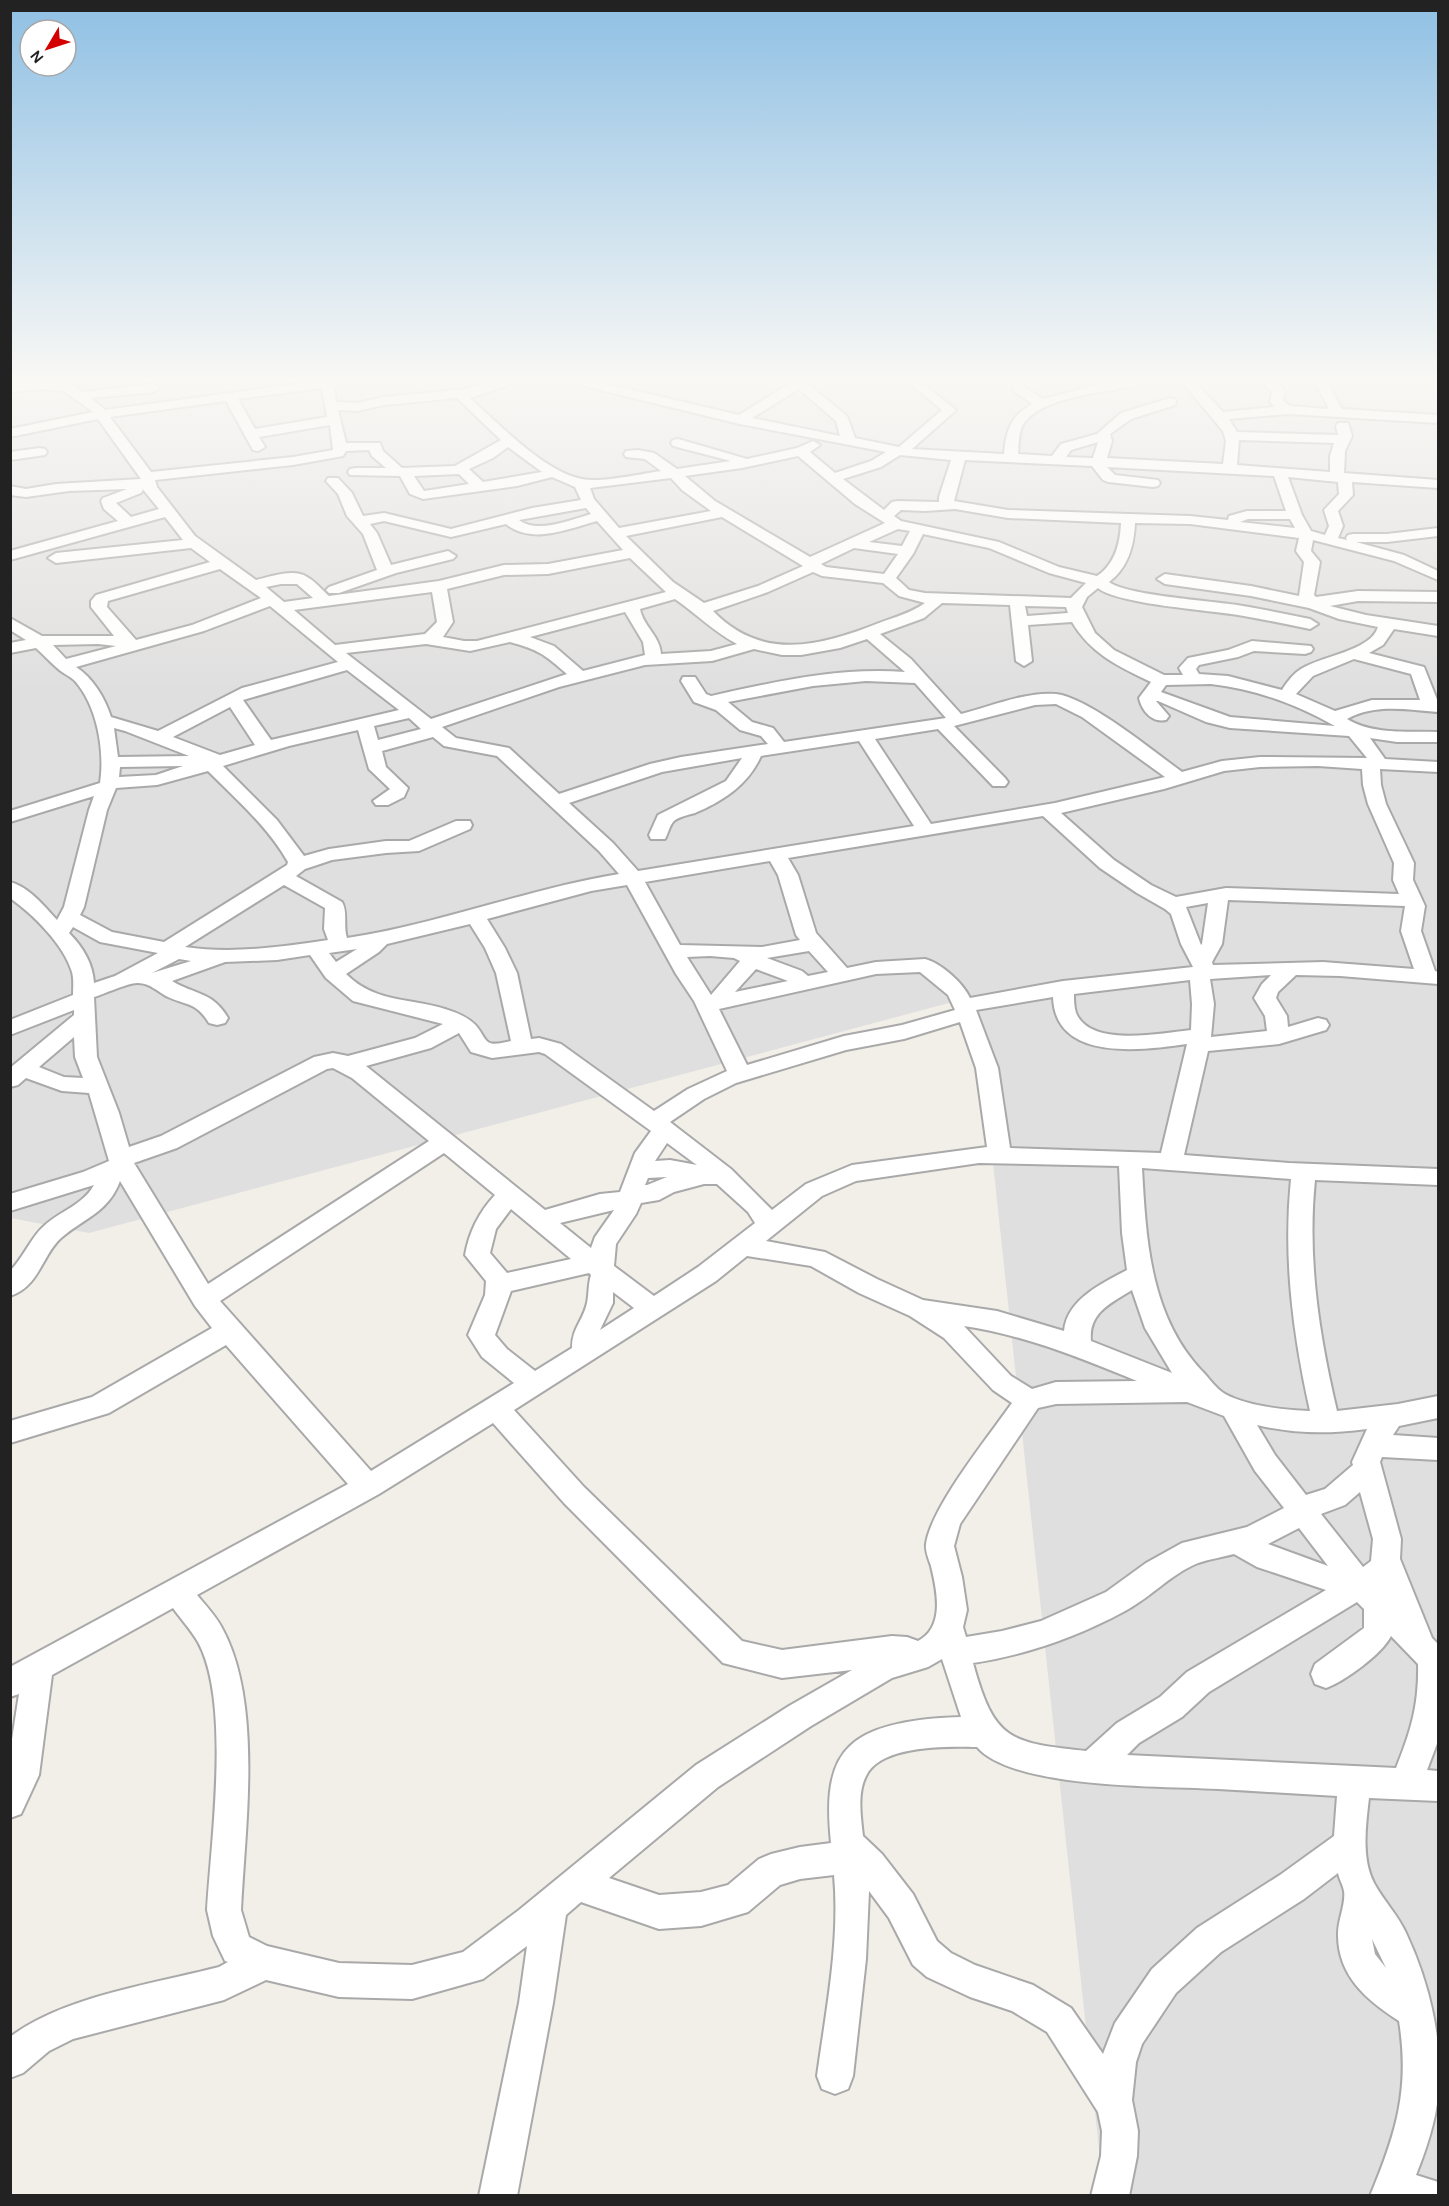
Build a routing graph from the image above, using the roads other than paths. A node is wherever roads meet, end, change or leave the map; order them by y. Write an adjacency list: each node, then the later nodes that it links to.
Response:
1 (127, 485): 20 (street)
2 (142, 485): 32 (street)
3 (150, 485): 25 (street)
4 (337, 485): 30 (street)
5 (411, 485): 18 (street)
6 (477, 485): 18 (street)
7 (499, 485): 18 (street)
8 (569, 485): 22 (street)
9 (610, 485): 22 (street)
10 (685, 485): 26 (street)
11 (841, 485): 31 (street)
12 (950, 485): 23 (street)
13 (1154, 485): 24 (street)
14 (1293, 485): 19 (street)
15 (1320, 485): 19 (street)
16 (1344, 485): 37 (street)
17 (1424, 485): 21 (street)
18 (480, 488)
19 (1297, 489): 27 (street)
20 (13, 492)
21 (1438, 497)
22 (589, 500): 28 (street); 28 (street); 36 (street)
23 (947, 505): 29 (street); 31 (street)
24 (1160, 509): 29 (street); 33 (street)
25 (169, 511): 32 (street); 38 (street)
26 (723, 513): 36 (street); 46 (street)
27 (1295, 515): 33 (street); 37 (street)
28 (508, 519): 30 (street)
29 (1128, 520): 51 (street)
30 (359, 521): 47 (street)
31 (890, 521): 34 (street); 39 (street)
32 (129, 523): 42 (street)
33 (1230, 525): 37 (street)
34 (918, 530): 40 (street); 51 (street)
35 (1438, 532): 37 (street)
36 (616, 533): 41 (street)
37 (1319, 536): 48 (street); 65 (street)
38 (195, 543): 44 (street); 45 (street)
39 (854, 544): 40 (street); 46 (street)
40 (907, 551): 49 (street)
41 (634, 552): 53 (street); 54 (street)
42 (10, 556)
43 (448, 556): 47 (street)
44 (56, 558)
45 (220, 564): 52 (street); 77 (street)
46 (812, 565): 49 (street); 63 (street)
47 (386, 572): 57 (street)
48 (1438, 576)
49 (888, 579): 58 (street)
50 (1166, 579): 65 (street)
51 (1098, 581): 64 (street); 65 (street)
52 (253, 585): 57 (street); 61 (street)
53 (439, 586): 57 (street); 74 (street)
54 (678, 594): 59 (street); 63 (street)
55 (1381, 595): 56 (street); 65 (street); 66 (street)
56 (1438, 597)
57 (323, 598): 61 (street)
58 (937, 599): 60 (street); 72 (street)
59 (656, 600): 62 (street); 70 (street)
60 (1017, 602): 64 (street); 67 (street)
61 (275, 603): 77 (street); 81 (street)
62 (632, 606): 70 (street); 73 (street)
63 (702, 609): 78 (street)
64 (1077, 610): 67 (street); 92 (street)
65 (1312, 613): 68 (street); 82 (street)
66 (1394, 618): 68 (street); 71 (street); 83 (street)
67 (1021, 621): 85 (street)
68 (1337, 621): 83 (street)
69 (10, 624): 76 (street)
70 (644, 628): 84 (street)
71 (1438, 631)
72 (868, 633): 78 (street); 90 (street)
73 (528, 634): 75 (street); 79 (street)
74 (429, 639): 75 (street); 81 (street)
75 (510, 639): 79 (street)
76 (39, 641): 77 (street); 80 (street); 87 (street)
77 (133, 643): 87 (street)
78 (755, 644): 84 (street)
79 (542, 646): 89 (street)
80 (10, 648)
81 (332, 650): 86 (street)
82 (1305, 650): 83 (street); 88 (street); 91 (street)
83 (1366, 650): 88 (street); 98 (street)
84 (653, 659): 89 (street)
85 (1024, 661)
86 (350, 664): 96 (street); 99 (street)
87 (63, 665): 102 (street)
88 (1320, 666): 95 (street)
89 (580, 677): 105 (street)
90 (920, 678): 97 (street); 103 (street)
91 (1194, 679): 92 (street); 95 (street)
92 (1161, 680): 94 (street)
93 (689, 681): 97 (street)
94 (1148, 694): 100 (street); 106 (street)
95 (1286, 697): 101 (street)
96 (232, 699): 109 (street); 110 (street)
97 (707, 702): 112 (street)
98 (1434, 707): 101 (street)
99 (413, 712): 104 (street); 105 (street)
100 (1160, 716)
101 (1334, 718): 106 (street)
102 (104, 720): 109 (street); 115 (street)
103 (949, 722): 107 (street); 118 (street); 119 (street)
104 (365, 724): 110 (street); 111 (street)
105 (431, 728): 111 (street); 121 (street)
106 (1352, 730): 108 (street); 116 (street)
107 (865, 736): 112 (street); 126 (street)
108 (1438, 737)
109 (158, 738): 114 (street)
110 (267, 747): 114 (street)
111 (373, 748): 122 (street)
112 (780, 748): 113 (street)
113 (754, 752): 121 (street); 127 (street)
114 (213, 761): 115 (street); 120 (street); 129 (street)
115 (110, 762): 120 (street)
116 (1375, 763): 117 (street); 118 (street); 134 (street)
117 (1438, 767)
118 (1178, 778): 123 (street)
119 (999, 782)
120 (109, 785): 124 (street); 137 (street)
121 (558, 800): 131 (street)
122 (382, 801)
123 (1047, 810): 126 (street); 135 (street)
124 (10, 817)
125 (464, 825): 129 (street)
126 (926, 830): 128 (street)
127 (658, 835)
128 (775, 853): 131 (street); 139 (street)
129 (297, 865): 130 (street)
130 (280, 878): 140 (street); 142 (street)
131 (633, 878): 136 (street); 143 (street)
132 (14, 895): 137 (street)
133 (1220, 895): 134 (street); 135 (street); 147 (street)
134 (1412, 900): 151 (street)
135 (1171, 904): 147 (street)
136 (475, 916): 138 (street); 163 (street)
137 (64, 925): 142 (street); 155 (street)
138 (380, 939): 140 (street); 148 (street)
139 (813, 944): 145 (street); 149 (street)
140 (340, 945): 141 (street)
141 (316, 949): 144 (street); 148 (street)
142 (172, 951): 144 (street); 150 (street)
143 (674, 951): 145 (street); 154 (street)
144 (230, 954): 150 (street)
145 (746, 956): 152 (street); 154 (street)
146 (1290, 969): 147 (street); 151 (street); 161 (street)
147 (1202, 970): 153 (street); 162 (street)
148 (333, 973): 158 (street)
149 (842, 975): 152 (street); 156 (street)
150 (144, 978): 155 (street); 157 (street)
151 (1435, 979)
152 (803, 983): 154 (street)
153 (1063, 988): 156 (street); 162 (street)
154 (712, 1004): 165 (street)
155 (82, 1008): 160 (street); 166 (street); 167 (street)
156 (965, 1010): 165 (street); 170 (street)
157 (217, 1018)
158 (459, 1024): 163 (street); 164 (street)
159 (1318, 1025): 161 (street)
160 (10, 1028)
161 (1279, 1036): 162 (street)
162 (1199, 1041): 172 (street)
163 (523, 1045): 168 (street)
164 (346, 1064): 169 (street); 173 (street)
165 (740, 1074): 168 (street)
166 (17, 1075): 167 (street)
167 (96, 1086): 173 (street)
168 (660, 1124): 174 (street); 176 (street)
169 (446, 1141): 178 (street); 188 (street)
170 (1000, 1155): 171 (street); 182 (street)
171 (1130, 1159): 172 (street); 185 (street)
172 (1171, 1162): 175 (street)
173 (118, 1164): 180 (street); 187 (street); 188 (street)
174 (639, 1171): 176 (street); 179 (street)
175 (1305, 1172): 177 (street); 200 (street)
176 (712, 1175): 179 (street); 182 (street)
177 (1438, 1177)
178 (511, 1195): 181 (street); 186 (street)
179 (631, 1197): 181 (street); 184 (street)
180 (10, 1203)
181 (541, 1220): 184 (street)
182 (770, 1225): 183 (street)
183 (744, 1246): 189 (street); 190 (street)
184 (599, 1269): 186 (street); 189 (street); 193 (street)
185 (1140, 1274): 192 (street); 196 (street)
186 (498, 1284): 194 (street)
187 (10, 1287)
188 (204, 1299): 191 (street)
189 (653, 1309): 193 (street)
190 (919, 1309): 192 (street); 195 (street)
191 (229, 1331): 201 (street); 204 (street)
192 (1078, 1347): 196 (street)
193 (585, 1353): 194 (street)
194 (534, 1384): 198 (street)
195 (1029, 1400): 196 (street); 210 (street)
196 (1211, 1400): 200 (street); 205 (street)
197 (1438, 1407): 199 (street)
198 (495, 1408): 204 (street); 210 (street)
199 (1391, 1416): 200 (street); 203 (street)
200 (1326, 1423)
201 (10, 1432)
202 (1438, 1449): 203 (street)
203 (1370, 1457): 205 (street); 207 (street)
204 (369, 1486): 208 (street)
205 (1303, 1510): 206 (street); 209 (street)
206 (1236, 1541): 209 (street); 210 (street)
207 (1386, 1560): 209 (street); 211 (street)
208 (177, 1591): 212 (street); 225 (street)
209 (1365, 1592): 211 (street); 213 (street); 216 (street)
210 (943, 1644): 215 (street); 223 (street)
211 (1431, 1656): 218 (street)
212 (38, 1669): 214 (street); 220 (street)
213 (1326, 1674)
214 (10, 1683)
215 (985, 1732): 216 (street); 222 (street)
216 (1093, 1766): 217 (street)
217 (1355, 1782): 218 (street); 221 (street)
218 (1406, 1784): 219 (street)
219 (1438, 1786)
220 (10, 1803)
221 (1350, 1844): 228 (street); 229 (street)
222 (848, 1851): 223 (street); 227 (street); 228 (street)
223 (577, 1884): 224 (street)
224 (550, 1906): 225 (street); 230 (street)
225 (264, 1962): 226 (street)
226 (10, 2060)
227 (835, 2076)
228 (1115, 2107): 231 (street)
229 (1390, 2193): 232 (street)
230 (498, 2196)
231 (1110, 2196)
232 (1428, 2196)

